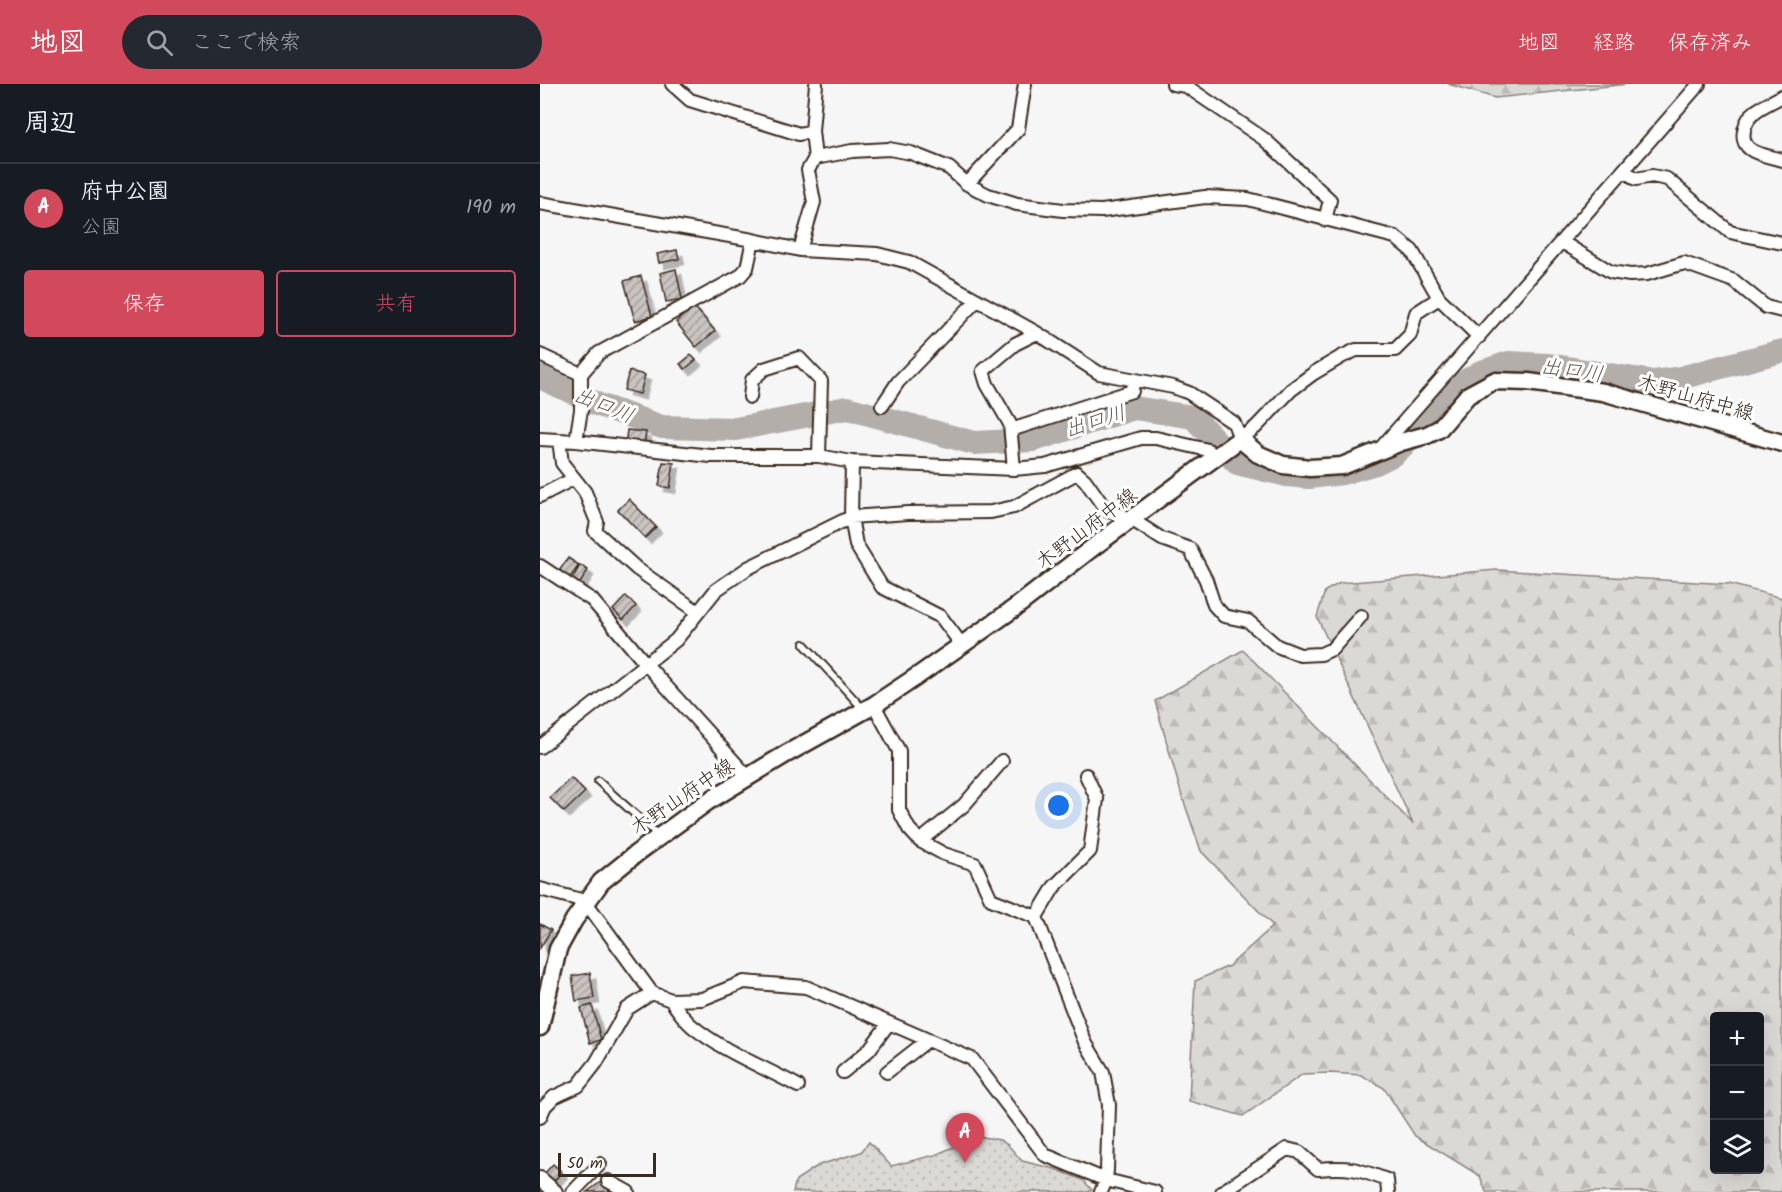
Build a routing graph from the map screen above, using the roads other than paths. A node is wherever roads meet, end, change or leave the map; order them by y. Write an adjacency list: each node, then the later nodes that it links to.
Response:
1 (672, 84): 7 (street)
2 (816, 84): 7 (street)
3 (1025, 84): 11 (street)
4 (1173, 84): 13 (street)
5 (1699, 84): 10 (street)
6 (1782, 96): 9 (street)
7 (812, 131): 8 (street)
8 (815, 158): 11 (street); 17 (street)
9 (1782, 160)
10 (1624, 170): 15 (street); 16 (street)
11 (967, 184): 13 (street)
12 (540, 203): 14 (street)
13 (1325, 220): 18 (street)
14 (753, 240): 17 (street); 24 (street)
15 (1562, 242): 20 (street); 22 (street)
16 (1782, 243)
17 (800, 250): 19 (street)
18 (1439, 298): 22 (street); 32 (street)
19 (977, 300): 21 (street); 27 (street)
20 (1782, 310)
21 (1037, 333): 25 (street); 28 (street)
22 (1479, 337): 34 (street)
23 (540, 355): 24 (street)
24 (581, 374): 31 (street)
25 (1133, 380): 28 (street); 32 (street)
26 (750, 397): 35 (street)
27 (882, 406)
28 (1011, 430): 38 (street)
29 (540, 440): 30 (street)
30 (559, 440): 31 (street); 39 (street)
31 (576, 441): 35 (street)
32 (1238, 441): 34 (main road, 木野山府中線); 36 (main road, 木野山府中線)
33 (1782, 443): 34 (main road, 木野山府中線)
34 (1377, 452)
35 (819, 456): 37 (street)
36 (1216, 458): 38 (street); 42 (main road, 木野山府中線)
37 (852, 462): 38 (street); 41 (street)
38 (1014, 469)
39 (573, 479): 40 (street); 44 (street)
40 (540, 496)
41 (851, 517): 42 (street); 44 (street); 47 (street)
42 (1131, 519): 45 (street); 47 (main road, 木野山府中線)
43 (540, 566): 48 (street)
44 (698, 612): 48 (street)
45 (1361, 616)
46 (804, 644): 49 (lane)
47 (962, 645): 49 (main road, 木野山府中線)
48 (645, 663): 50 (street); 53 (street)
49 (869, 707): 53 (main road, 木野山府中線); 56 (street)
50 (540, 747)
51 (1002, 761): 56 (street)
52 (1086, 775): 59 (street)
53 (748, 777): 55 (main road, 木野山府中線)
54 (598, 781): 55 (lane)
55 (660, 836): 58 (main road, 木野山府中線)
56 (920, 841): 59 (street)
57 (540, 890): 58 (street)
58 (585, 901): 60 (street); 63 (main road, 木野山府中線)
59 (1036, 917): 72 (street)
60 (652, 993): 61 (street); 68 (street)
61 (671, 1000): 62 (street); 67 (street)
62 (889, 1023): 64 (street); 65 (street)
63 (540, 1026)
64 (928, 1040): 66 (street); 72 (street)
65 (843, 1072)
66 (887, 1072)
67 (798, 1086)
68 (540, 1117)
69 (600, 1164): 74 (street)
70 (540, 1179): 73 (street)
71 (608, 1181): 75 (street)
72 (1103, 1186): 76 (street)
73 (555, 1192)
74 (573, 1192)
75 (628, 1192)
76 (1155, 1192)
77 (1222, 1192): 78 (street)
78 (1388, 1192)

